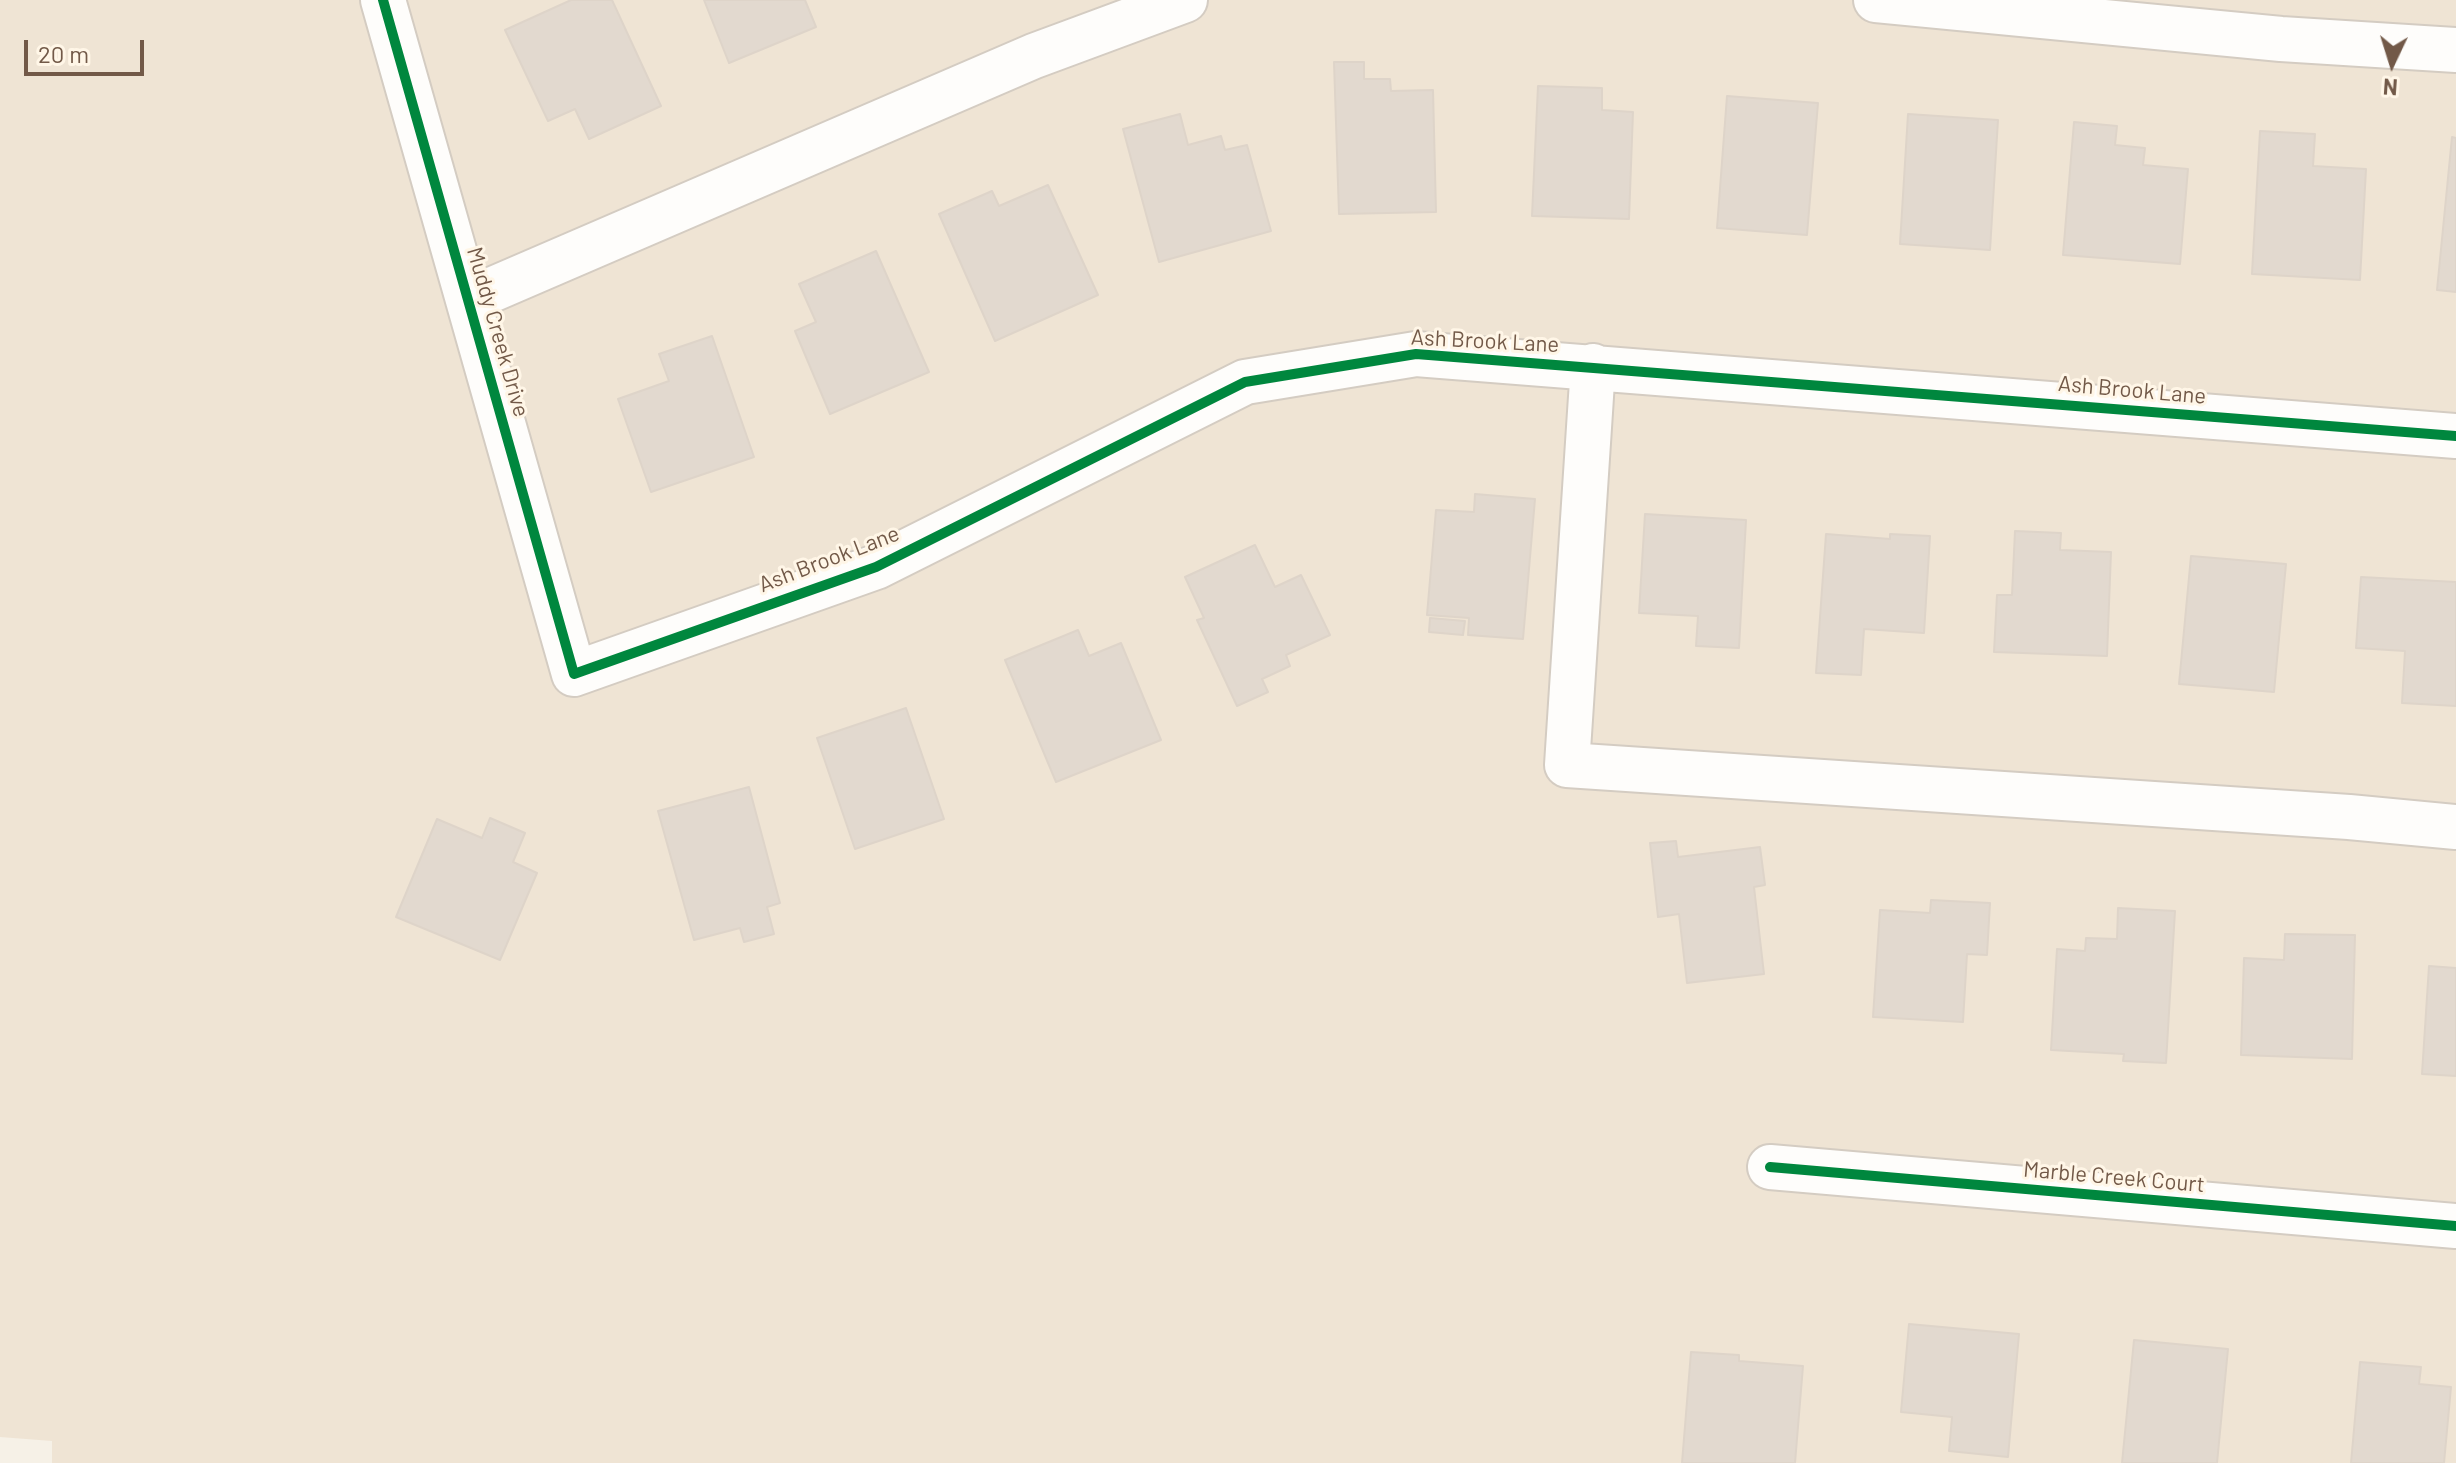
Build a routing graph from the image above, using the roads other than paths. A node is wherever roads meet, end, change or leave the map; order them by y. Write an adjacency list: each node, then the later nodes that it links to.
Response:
1 (383, 0): 5 (street, Muddy Creek Drive)
2 (1185, 0): 5 (street)
3 (1876, 0): 4 (street)
4 (2456, 50)
5 (468, 300): 8 (street, Muddy Creek Drive)
6 (1593, 366): 7 (street, Ash Brook Lane); 8 (street, Ash Brook Lane); 9 (street)
7 (2456, 436)
8 (574, 674)
9 (2456, 827)
10 (1770, 1167): 11 (street, Marble Creek Court)
11 (2456, 1226)

